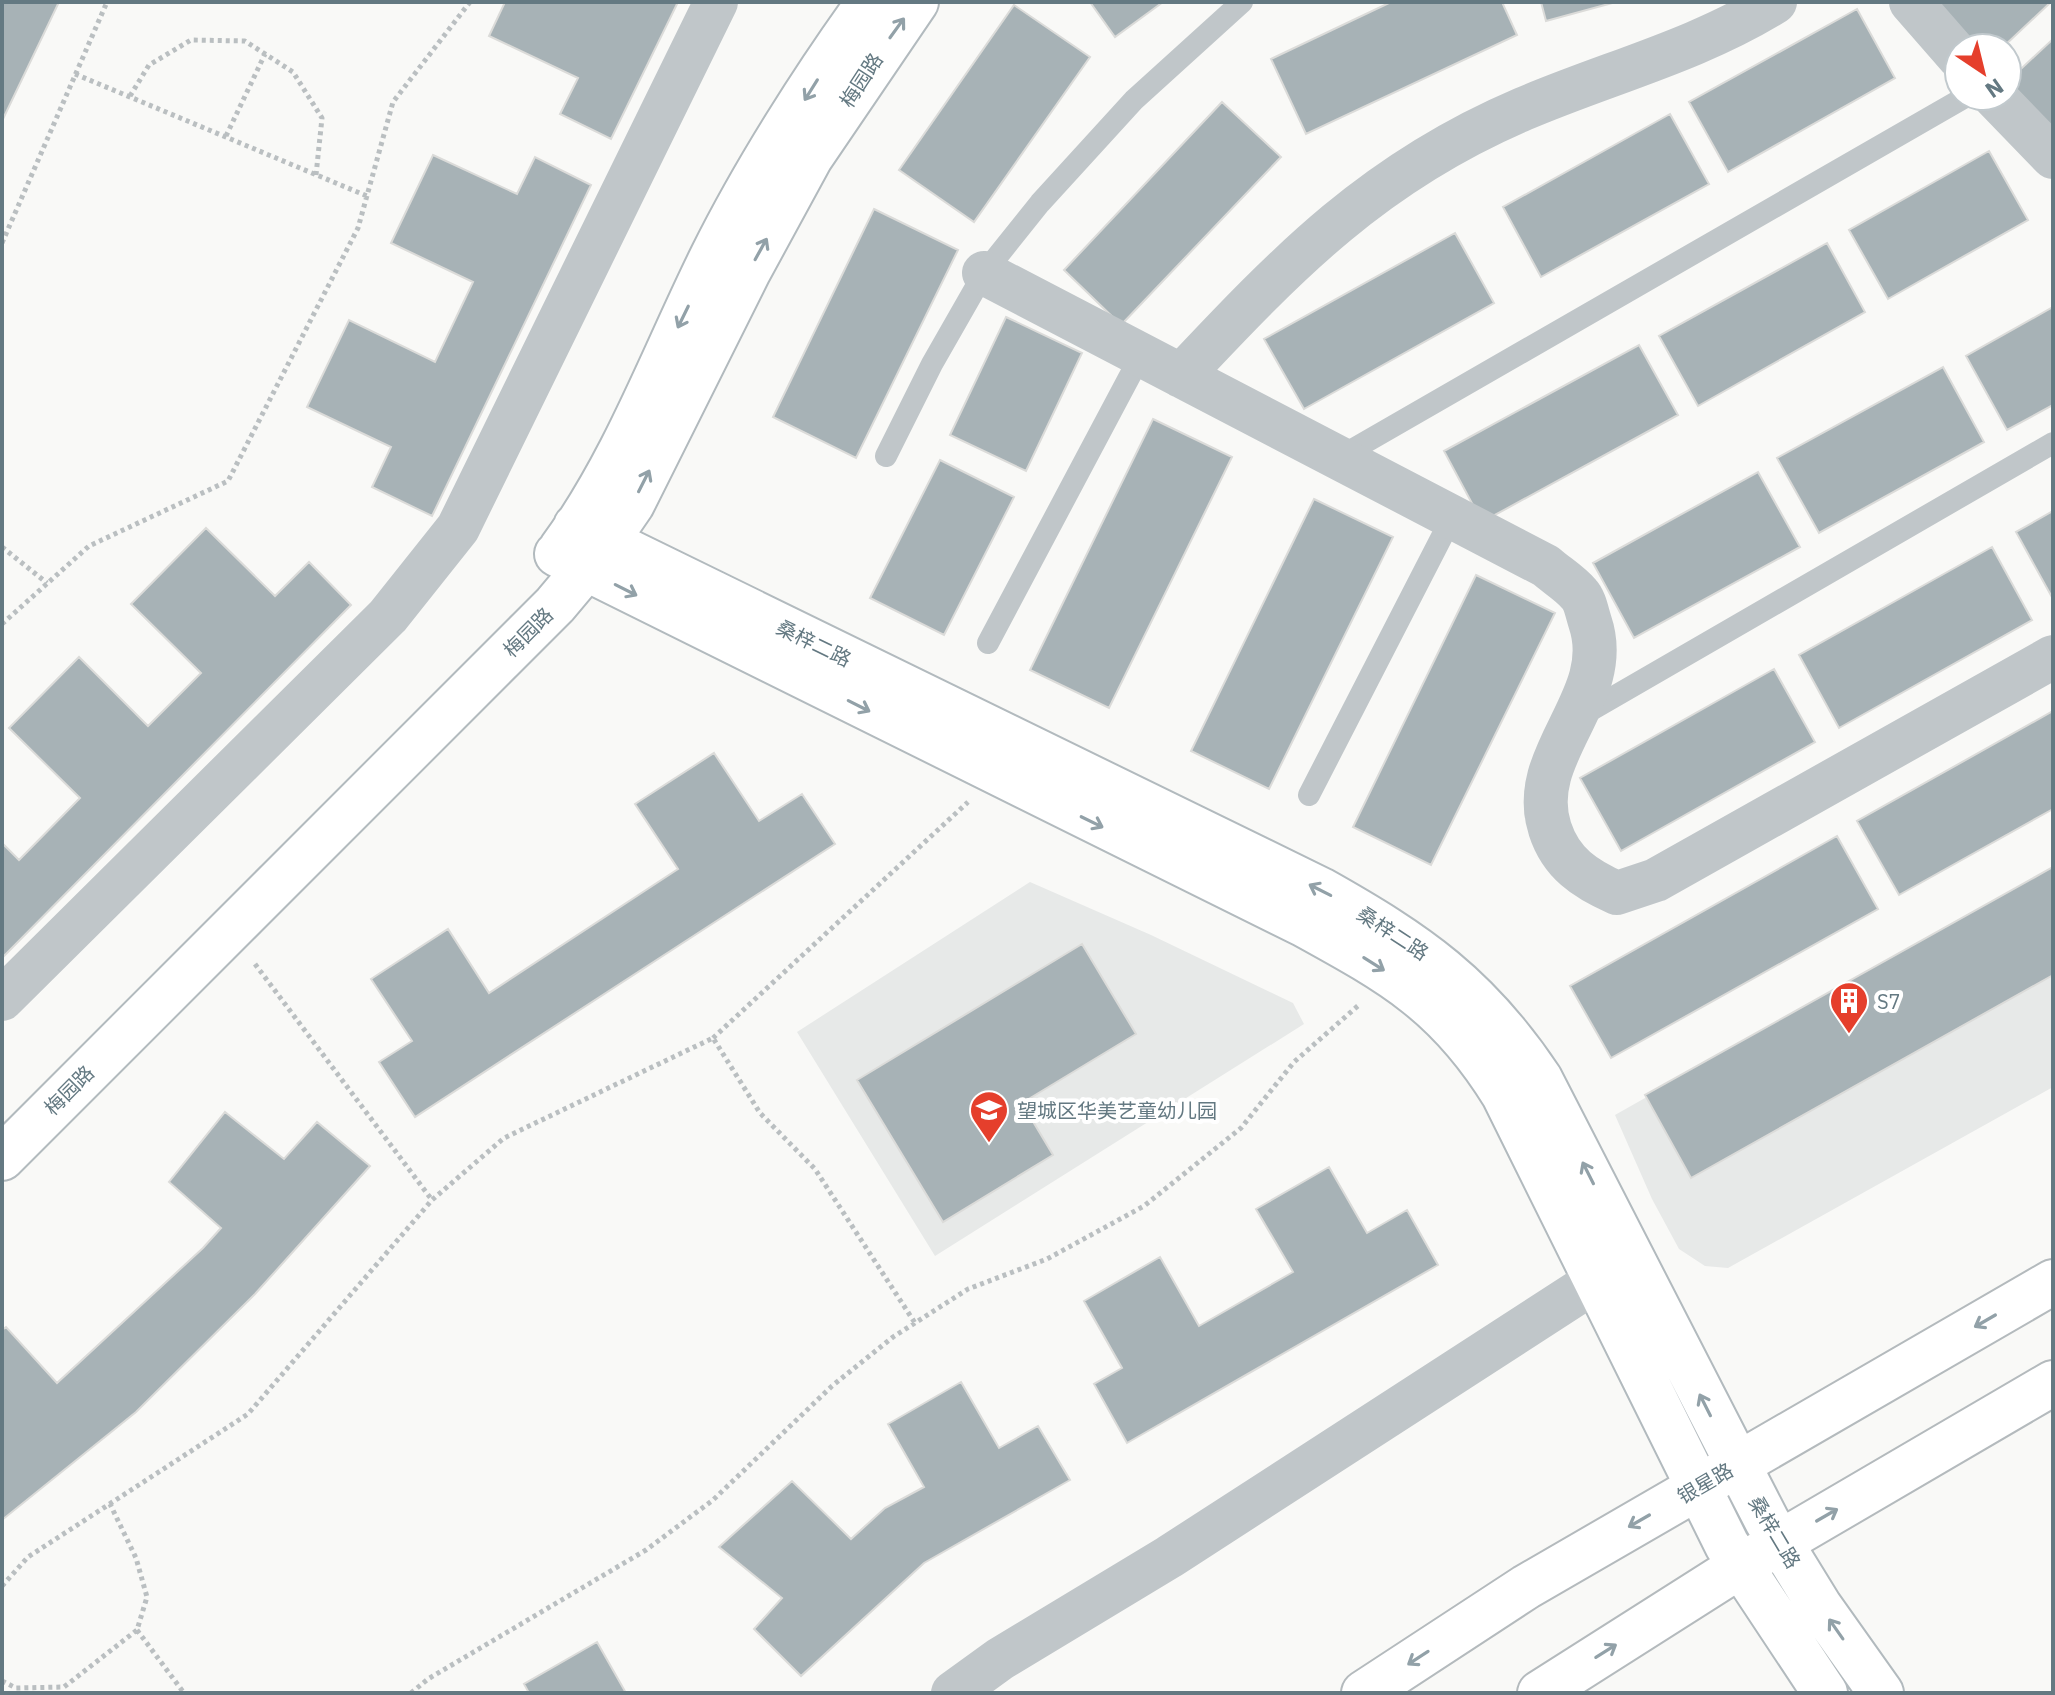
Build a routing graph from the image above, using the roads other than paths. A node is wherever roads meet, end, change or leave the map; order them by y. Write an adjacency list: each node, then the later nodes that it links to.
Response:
1 (716, 2): 23 (street)
2 (869, 2): 18 (street, 梅园路, one-way to 18)
3 (916, 2): 18 (street, 梅园路, one-way to 3)
4 (1242, 2): 11 (lane)
5 (1775, 2): 13 (street)
6 (1911, 2): 7 (street)
7 (1943, 39)
8 (1943, 110): 16 (lane)
9 (2009, 112): 10 (street)
10 (2053, 157)
11 (984, 273): 12 (street); 15 (lane)
12 (1141, 355): 13 (street); 19 (lane)
13 (1181, 376): 16 (street)
14 (2053, 443): 21 (lane)
15 (886, 456)
16 (1338, 458): 17 (street)
17 (1452, 517): 21 (street); 22 (lane)
18 (582, 547): 24 (street, 梅园路); 24 (street, 梅园路); 25 (street, 桑梓二路, one-way to 25); 28 (street, 桑梓二路, one-way to 18)
19 (988, 643)
20 (2053, 657): 21 (street)
21 (1574, 720)
22 (1309, 795)
23 (2, 999)
24 (3, 1147)
25 (1597, 1280): 29 (street, 桑梓二路); 32 (street)
26 (2053, 1282): 28 (street, 银星路, one-way to 28)
27 (2053, 1383): 30 (street, one-way to 27)
28 (1736, 1465): 29 (street, 银星路); 30 (street, 桑梓二路)
29 (1697, 1487): 31 (street, 桑梓二路); 33 (street, 银星路, one-way to 33)
30 (1780, 1542): 31 (street); 36 (street, 桑梓二路, one-way to 30)
31 (1740, 1566): 34 (street, one-way to 31); 35 (street, 桑梓二路)
32 (953, 1693)
33 (1364, 1693)
34 (1540, 1693)
35 (1825, 1693)
36 (1881, 1693)

